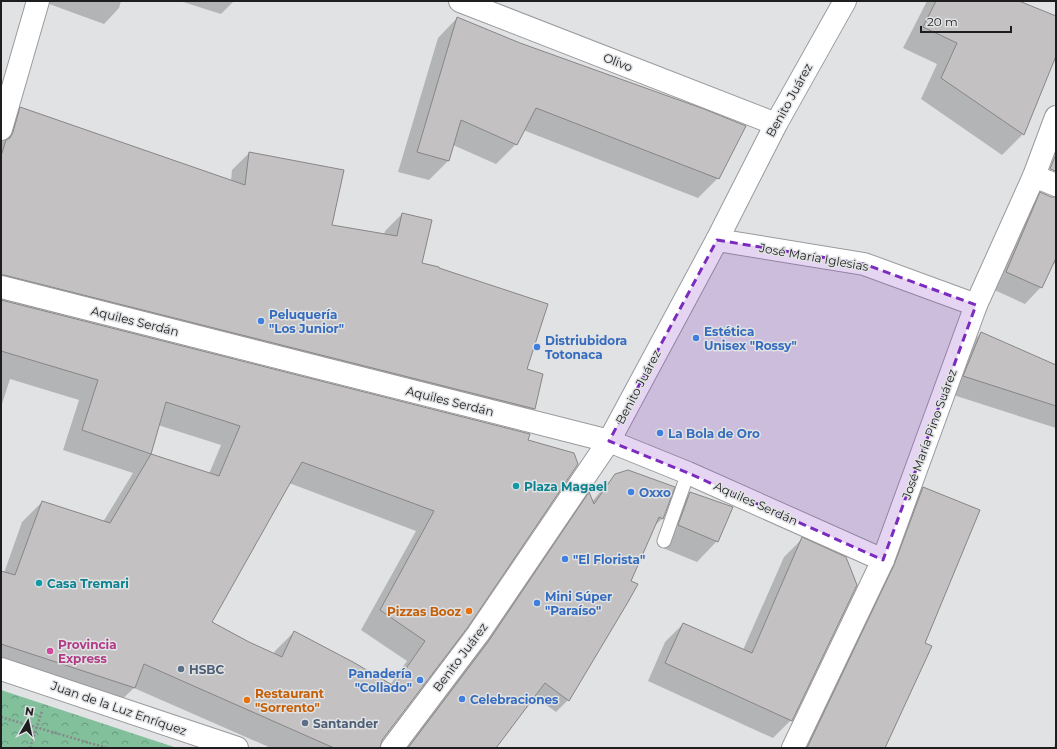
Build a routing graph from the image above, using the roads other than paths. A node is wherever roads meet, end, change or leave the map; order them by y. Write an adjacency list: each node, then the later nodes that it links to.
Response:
1 (38, 1): 6 (street)
2 (460, 1): 5 (street, Olivo)
3 (845, 1): 5 (street, Benito Juárez)
4 (1056, 117): 7 (street, José María Pino Suárez)
5 (776, 124): 9 (street, Benito Juárez)
6 (1, 129)
7 (1034, 176): 8 (street); 11 (street, José María Pino Suárez)
8 (1056, 185)
9 (717, 240): 11 (street, José María Iglesias); 12 (street, Benito Juárez)
10 (1, 287): 12 (street, Aquiles Serdán)
11 (976, 305): 15 (street, José María Pino Suárez)
12 (609, 441): 13 (street, Aquiles Serdán); 18 (street, Benito Juárez)
13 (688, 473): 14 (lane); 15 (street, Aquiles Serdán)
14 (664, 541)
15 (883, 560): 19 (street, José María Pino Suárez)
16 (1, 669): 17 (street, Juan de la Luz Enríquez)
17 (237, 748)
18 (392, 748)
19 (793, 748)

